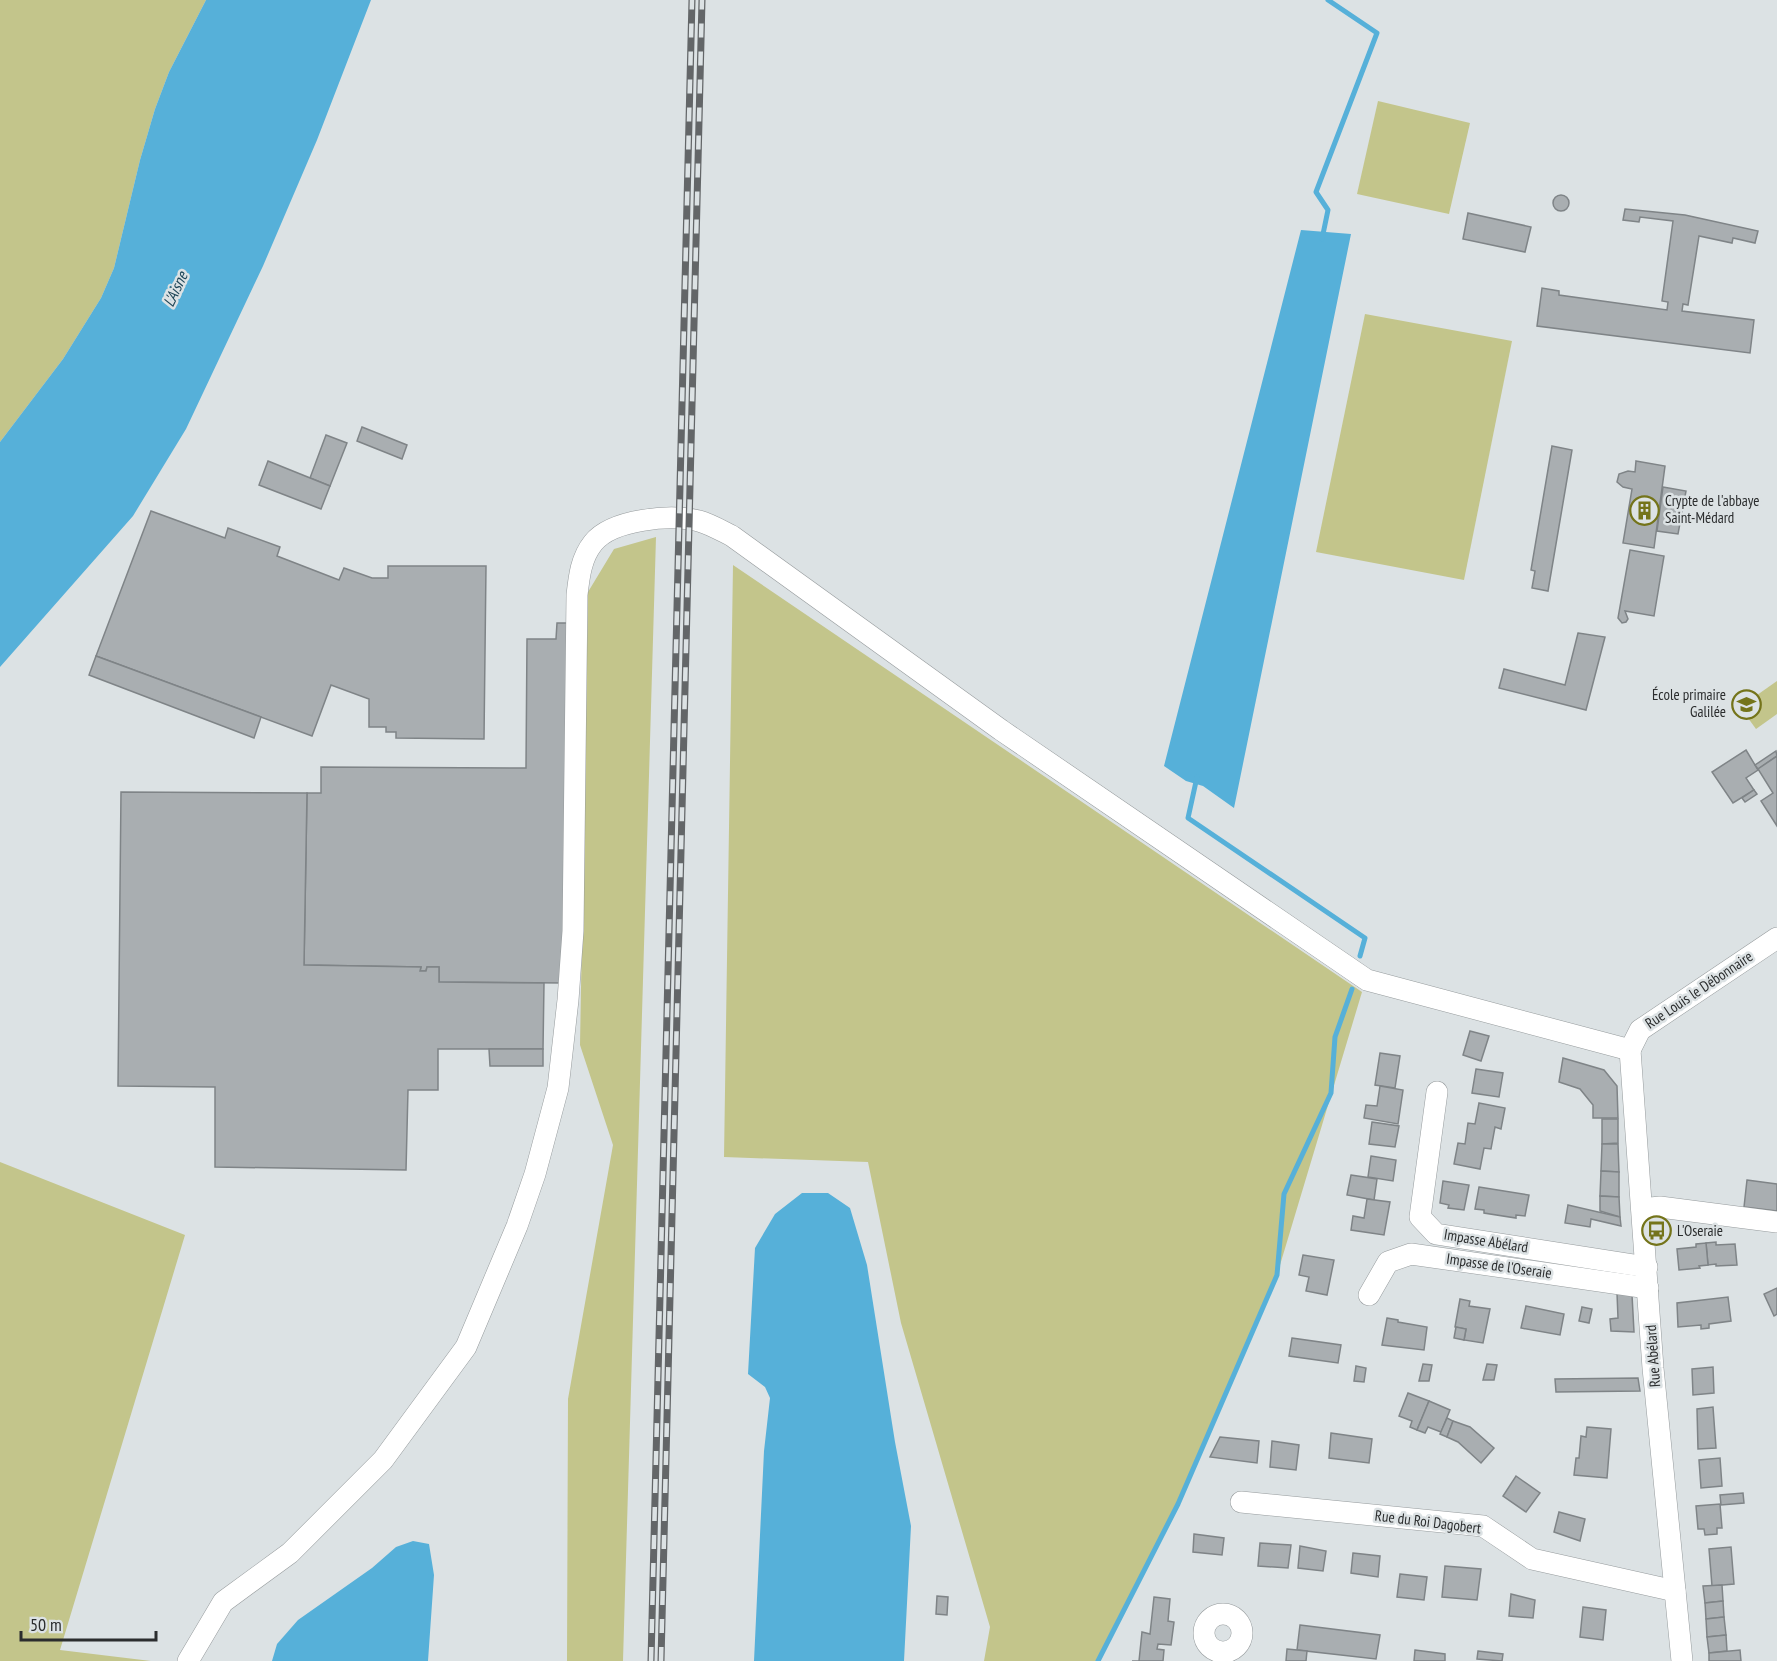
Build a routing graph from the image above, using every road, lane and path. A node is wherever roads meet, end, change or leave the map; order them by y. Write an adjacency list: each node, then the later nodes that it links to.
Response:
1 (1777, 938): 2 (street, Rue Louis le Débonnaire)
2 (1630, 1050): 4 (street, Rue Abélard); 11 (street)
3 (1437, 1092): 6 (street, Impasse Abélard)
4 (1642, 1209): 5 (street); 6 (street, Rue Abélard)
5 (1777, 1222)
6 (1647, 1267): 7 (street, Rue Abélard)
7 (1648, 1288): 8 (street, Impasse de l'Oseraie); 10 (street, Rue Abélard)
8 (1369, 1295)
9 (1241, 1502): 10 (street, Rue du Roi Dagobert)
10 (1675, 1591): 12 (street, Rue Abélard)
11 (188, 1661)
12 (1682, 1661)

